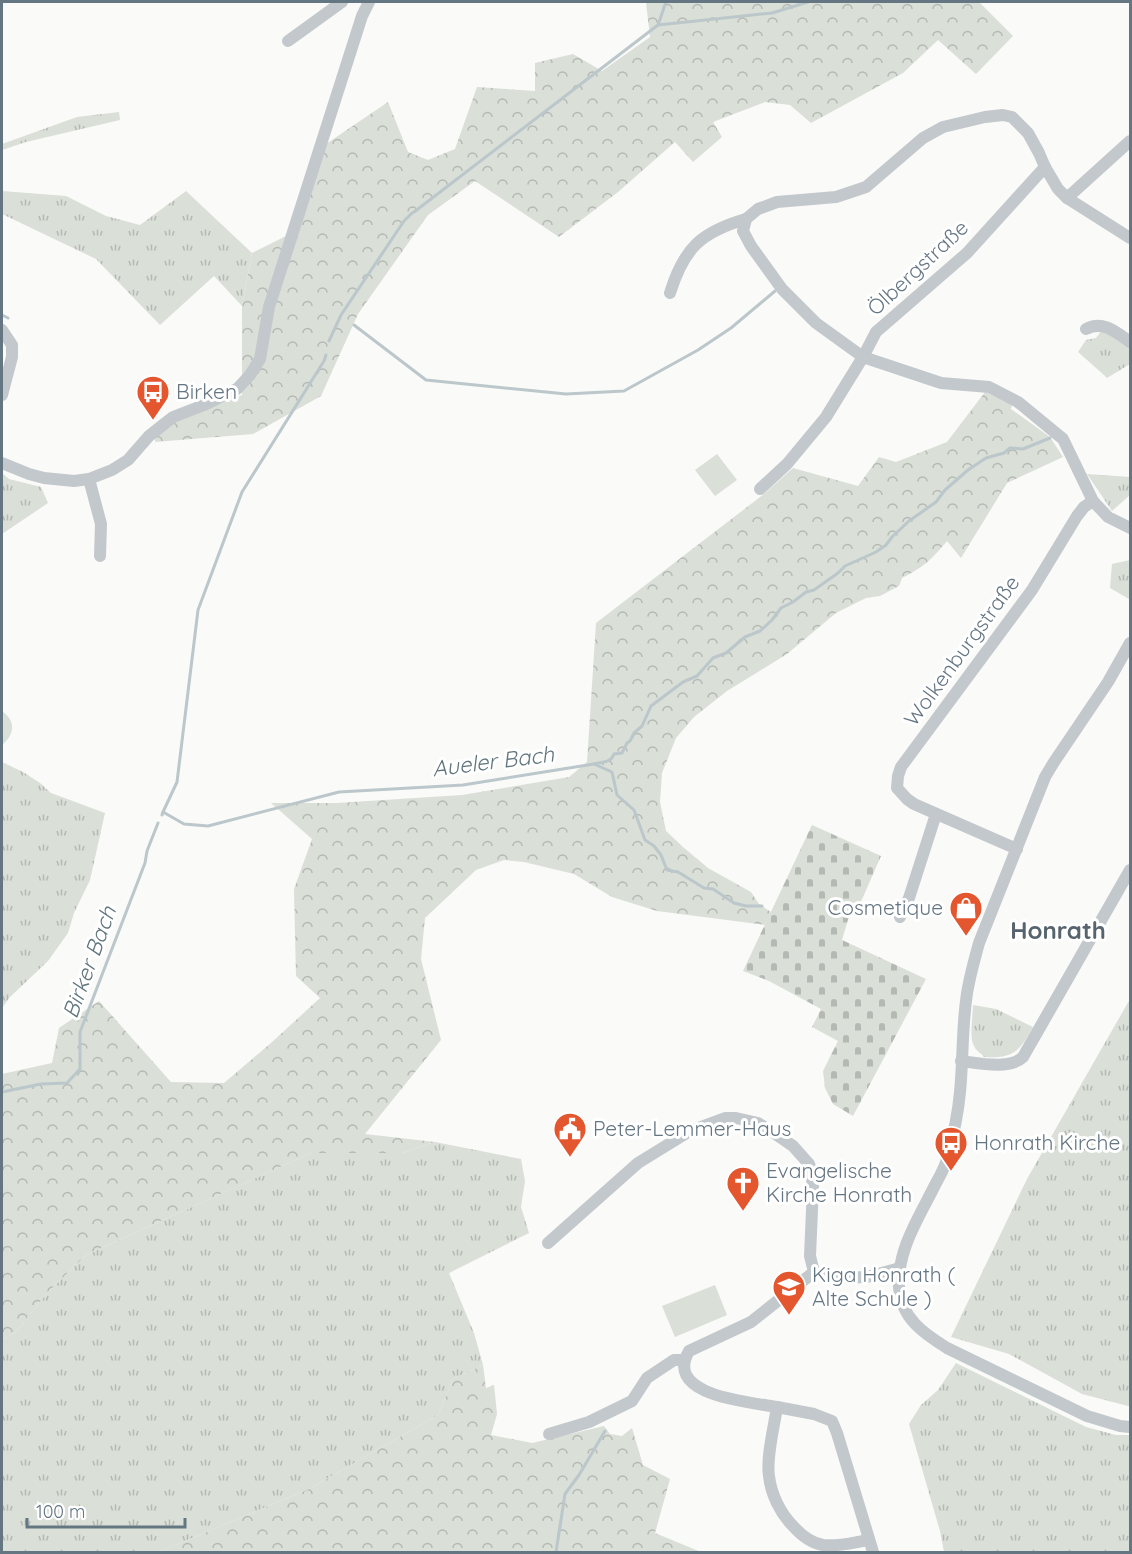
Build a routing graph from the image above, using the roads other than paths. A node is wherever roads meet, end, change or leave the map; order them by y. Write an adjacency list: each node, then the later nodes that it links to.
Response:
1 (342, 2): 3 (street)
2 (369, 2): 16 (street)
3 (288, 41)
4 (1131, 141): 6 (street)
5 (1044, 167): 6 (street); 7 (street); 13 (street, Ölbergstraße)
6 (1067, 198): 8 (street)
7 (746, 219): 9 (street); 13 (street)
8 (1131, 238)
9 (670, 293)
10 (1086, 329): 12 (street)
11 (2, 330): 14 (street)
12 (1131, 342)
13 (864, 357): 17 (street, Ölbergstraße); 18 (street)
14 (2, 395)
15 (2, 463): 16 (street)
16 (89, 479): 20 (street)
17 (760, 489)
18 (1093, 501): 19 (street); 22 (street, Wolkenburgstraße)
19 (1131, 528)
20 (100, 556)
21 (1131, 643): 23 (street)
22 (936, 814): 23 (street, Wolkenburgstraße); 25 (street)
23 (1017, 849): 26 (street)
24 (1131, 870): 26 (street)
25 (900, 917)
26 (961, 1061): 28 (street)
27 (548, 1243): 29 (street)
28 (900, 1268): 29 (street); 32 (street)
29 (814, 1272): 30 (street)
30 (683, 1360): 31 (street); 33 (street)
31 (777, 1407): 34 (street); 34 (street)
32 (1131, 1427)
33 (549, 1434)
34 (869, 1540): 35 (street)
35 (873, 1552)

